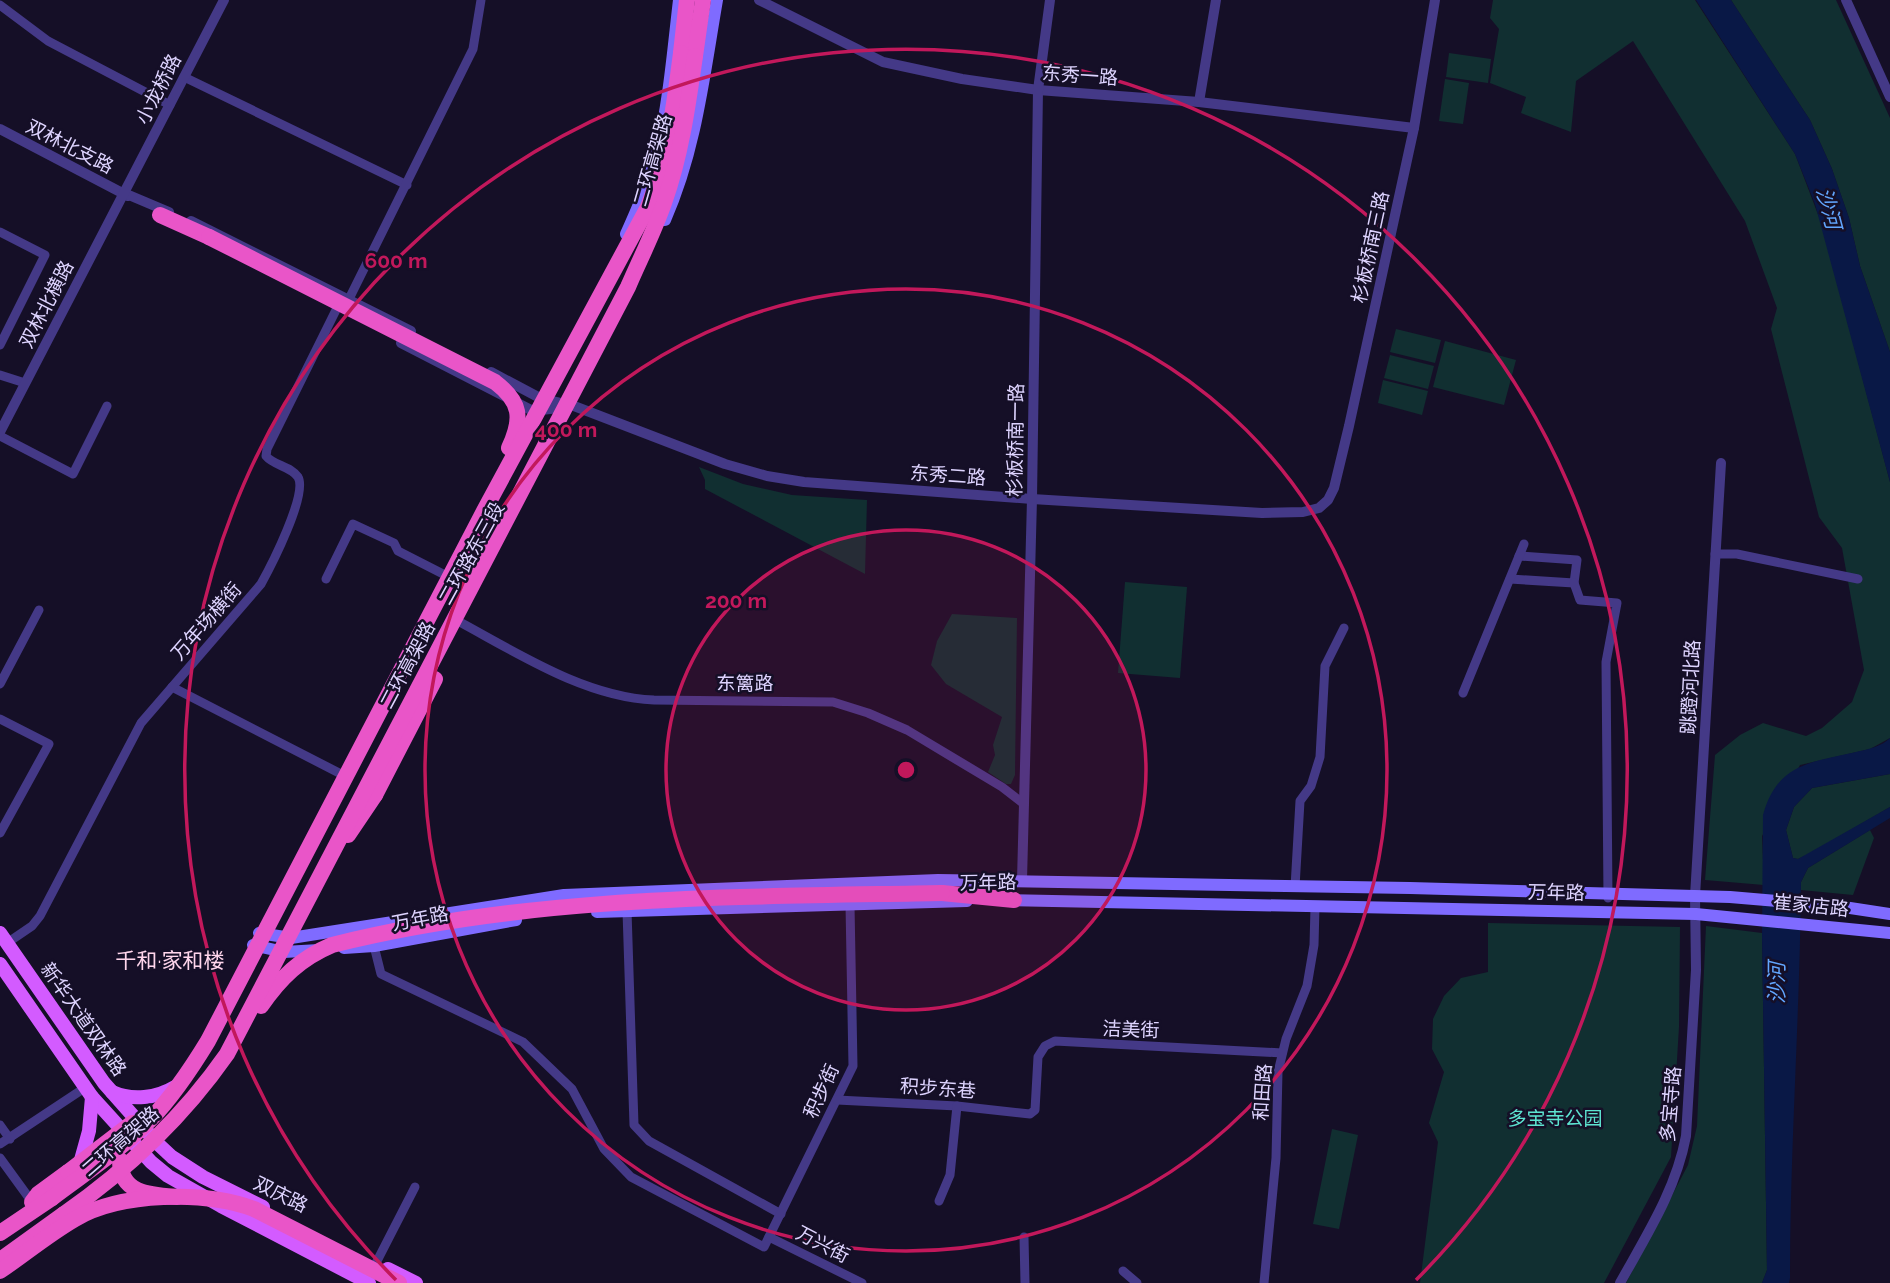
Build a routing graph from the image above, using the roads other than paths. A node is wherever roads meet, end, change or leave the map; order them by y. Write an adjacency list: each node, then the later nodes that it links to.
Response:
1 (223, 0): 13 (street, 小龙桥路)
2 (481, 0): 20 (street)
3 (679, 0): 29 (main road, 二环路东三段)
4 (687, 0): 37 (highway, 二环高架路, bridge)
5 (703, 0): 30 (highway, 二环高架路, bridge)
6 (717, 0): 30 (main road, 二环路东三段)
7 (758, 0): 14 (street, 东秀一路)
8 (1051, 0): 14 (street, 杉板桥南一路)
9 (1216, 0): 16 (street)
10 (1435, 0): 18 (street, 杉板桥南三路)
11 (1846, 0): 15 (street)
12 (0, 5): 17 (street)
13 (184, 77): 17 (street, 小龙桥路); 20 (street)
14 (1038, 90): 16 (street, 东秀一路); 35 (street, 杉板桥南一路)
15 (1890, 95)
16 (1199, 102): 18 (street, 东秀一路)
17 (170, 105): 21 (street, 小龙桥路)
18 (1414, 128): 36 (street, 杉板桥南三路)
19 (0, 129): 21 (street, 双林北支路)
20 (407, 185): 24 (street)
21 (124, 193): 22 (street); 24 (street, 东秀二路); 28 (street, 双林北横路)
22 (160, 215): 25 (street); 37 (highway, bridge)
23 (0, 232): 26 (street)
24 (349, 299): 29 (street, 东秀二路)
25 (336, 310): 32 (street); 50 (street, 万年场横街)
26 (0, 345)
27 (0, 375): 28 (street)
28 (25, 383): 33 (street, 双林北横路)
29 (540, 398): 30 (street, 东秀二路); 32 (main road, 二环路东三段)
30 (574, 400): 32 (street); 35 (street, 东秀二路); 47 (main road, 二环路东三段); 57 (highway, bridge); 81 (highway, 二环高架路, bridge)
31 (107, 406): 33 (street)
32 (533, 411): 41 (main road, 二环路东三段)
33 (0, 434)
34 (1721, 463): 39 (street, 跳蹬河北路)
35 (1032, 499): 36 (street, 东秀二路); 54 (street, 杉板桥南一路)
36 (1328, 500)
37 (484, 511): 55 (highway, 二环高架路, bridge)
38 (1524, 544): 40 (street)
39 (1715, 554): 44 (street); 62 (street, 跳蹬河北路)
40 (1519, 556): 43 (street); 45 (street)
41 (447, 576): 42 (street); 53 (main road, 二环路东三段)
42 (326, 579)
43 (1510, 579): 45 (street); 51 (street)
44 (1858, 579)
45 (1574, 583): 61 (street)
46 (39, 610): 49 (street)
47 (456, 620): 54 (street, 东篱路); 57 (main road, 二环路东三段)
48 (1344, 628): 59 (street)
49 (0, 684)
50 (172, 687): 53 (street); 74 (street, 万年场横街)
51 (1463, 693)
52 (0, 719): 56 (street)
53 (343, 775): 72 (main road, 二环路东三段)
54 (1024, 804): 58 (street, 杉板桥南一路)
55 (328, 809): 87 (highway, bridge); 106 (highway, 二环高架路, bridge)
56 (0, 833)
57 (336, 851): 75 (main road, 二环路东三段)
58 (1022, 880): 59 (main road, 万年路); 60 (main road, 万年路)
59 (1295, 887): 61 (main road, 万年路)
60 (679, 889): 67 (main road); 75 (main road, 万年路)
61 (1608, 896): 62 (main road, 万年路)
62 (1695, 896): 63 (main road, 万年路); 69 (street, 跳蹬河北路)
63 (1730, 897): 70 (main road, 崔家店路)
64 (1014, 900): 65 (main road, 万年路); 66 (main road, 万年路); 81 (highway, bridge)
65 (850, 905): 67 (main road, 万年路); 85 (street, 积步街)
66 (1315, 907): 69 (main road, 万年路); 80 (street, 和田路)
67 (680, 910): 68 (main road, 万年路)
68 (627, 911): 77 (main road, 万年路); 104 (street)
69 (1696, 914): 71 (main road, 万年路); 120 (street, 多宝寺路)
70 (1890, 914)
71 (1728, 916): 73 (main road, 崔家店路)
72 (259, 933): 75 (main road, 万年路); 76 (main road, 二环路东三段)
73 (1890, 933)
74 (3, 938): 84 (main road, 新华大道双林路)
75 (291, 938): 78 (main road, 二环路东三段)
76 (253, 945): 78 (main road, 万年路); 82 (main road, 二环路东三段)
77 (374, 946): 78 (main road, 万年路); 107 (street)
78 (284, 952): 93 (main road, 二环路东三段)
79 (0, 964): 83 (main road, 新华大道双林路)
80 (1282, 1053): 88 (street, 洁美街); 119 (street, 和田路)
81 (227, 1054): 109 (highway, 二环高架路, bridge)
82 (175, 1087): 84 (main road); 89 (main road, 二环路东三段)
83 (89, 1092): 91 (main road, 新华大道双林路); 92 (street); 97 (main road)
84 (112, 1092): 89 (main road, 新华大道双林路)
85 (837, 1100): 86 (street, 积步东巷); 104 (street, 积步街)
86 (957, 1106): 88 (street, 积步东巷); 100 (street)
87 (149, 1107): 97 (highway, bridge); 99 (highway, bridge)
88 (1035, 1110)
89 (140, 1124): 91 (main road, 二环路东三段); 93 (main road, 双庆路)
90 (0, 1125): 92 (street)
91 (127, 1137): 95 (main road, 双庆路); 97 (main road, 二环路东三段)
92 (10, 1139): 94 (street)
93 (157, 1143): 95 (main road, 二环路东三段); 110 (main road, 双庆路)
94 (0, 1144)
95 (142, 1154): 102 (main road, 双庆路); 103 (main road, 二环路东三段)
96 (0, 1158): 101 (street)
97 (73, 1172): 101 (highway)
98 (415, 1187): 110 (street)
99 (177, 1197): 111 (highway, bridge); 114 (highway, bridge)
100 (939, 1201)
101 (32, 1202): 105 (main road)
102 (221, 1206): 103 (main road); 113 (main road, 双庆路)
103 (62, 1210): 109 (main road, 二环路东三段)
104 (780, 1214): 107 (street, 积步街)
105 (0, 1227)
106 (0, 1233)
107 (769, 1237): 116 (street, 万兴街)
108 (1024, 1237): 117 (street)
109 (0, 1258)
110 (376, 1263): 115 (main road, 双庆路)
111 (0, 1271)
112 (1122, 1271): 118 (street)
113 (369, 1283)
114 (399, 1283)
115 (416, 1283)
116 (862, 1283)
117 (1025, 1283)
118 (1137, 1283)
119 (1264, 1283)
120 (1620, 1283)

